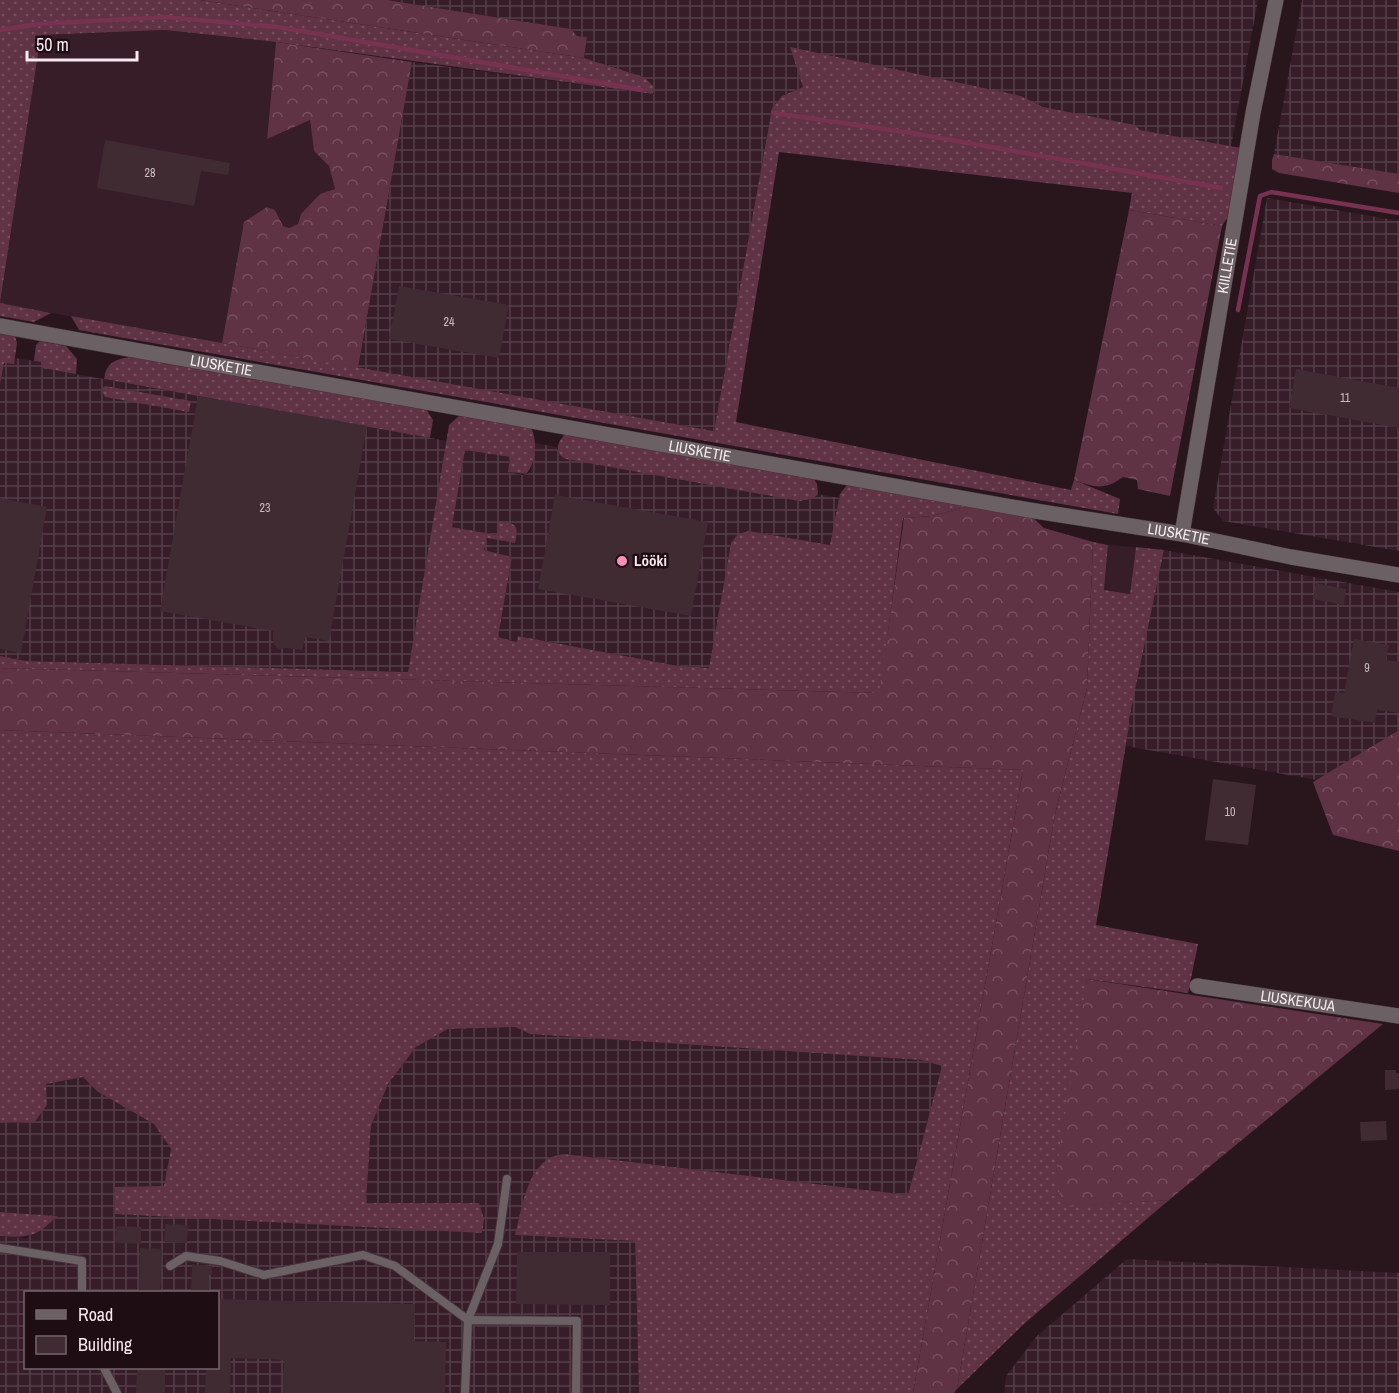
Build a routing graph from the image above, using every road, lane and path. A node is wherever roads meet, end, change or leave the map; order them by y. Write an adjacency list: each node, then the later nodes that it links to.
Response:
1 (1276, 0): 3 (street, KIILLETIE)
2 (0, 326): 3 (street, LIUSKETIE)
3 (1182, 534): 4 (street, LIUSKETIE)
4 (1399, 575)
5 (1197, 986): 6 (street, LIUSKEKUJA)
6 (1399, 1016)
7 (507, 1179): 11 (lane)
8 (0, 1248): 10 (lane)
9 (170, 1266): 11 (lane)
10 (82, 1291)
11 (468, 1320): 14 (lane); 15 (lane)
12 (105, 1369): 13 (lane)
13 (117, 1393)
14 (465, 1393)
15 (576, 1393)

